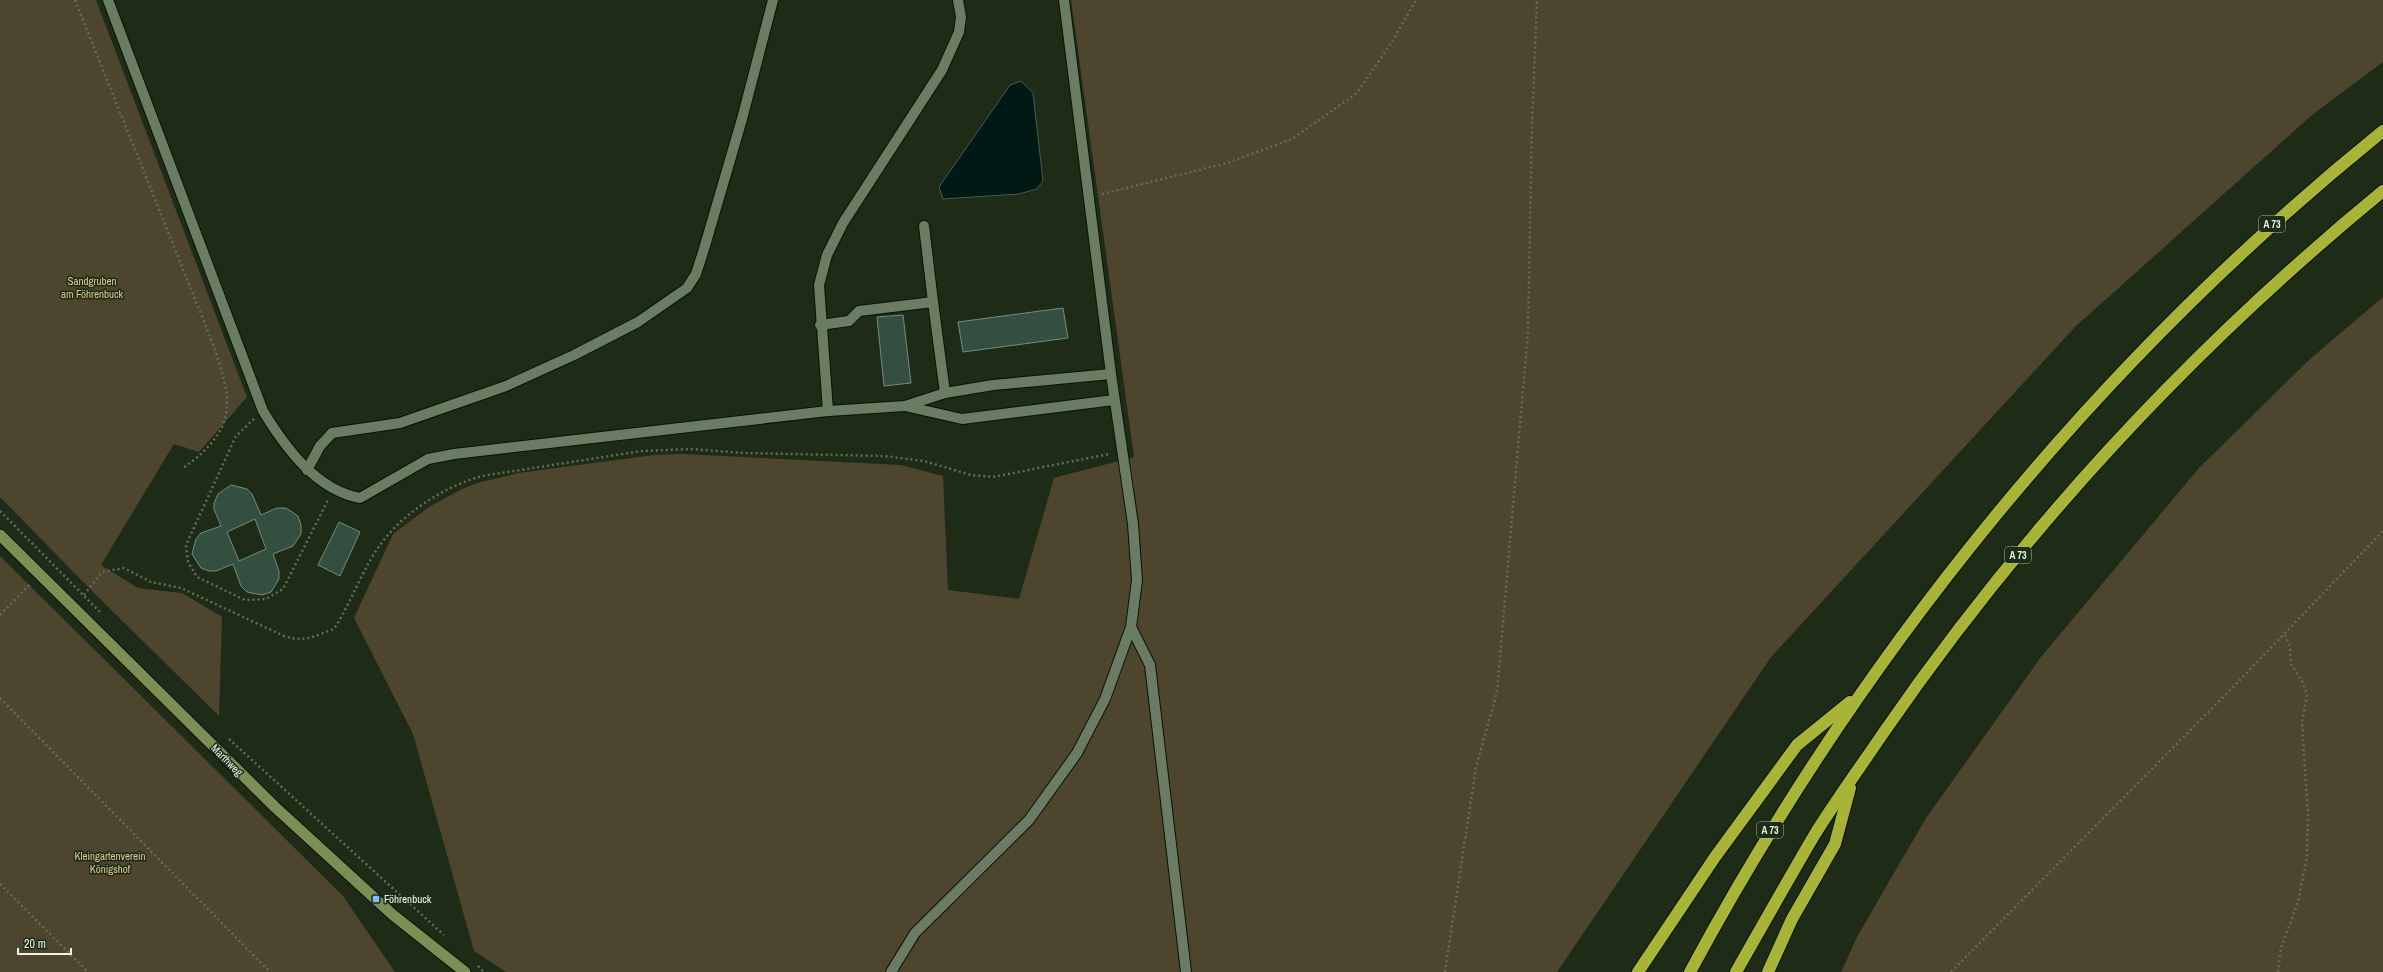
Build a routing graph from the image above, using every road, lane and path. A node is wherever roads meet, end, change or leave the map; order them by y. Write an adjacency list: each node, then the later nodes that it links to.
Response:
1 (75, 0): 21 (path)
2 (108, 0): 19 (lane)
3 (773, 0): 22 (lane)
4 (958, 0): 13 (lane)
5 (1064, 0): 10 (lane)
6 (1416, 0): 10 (path)
7 (1538, 0): 46 (path)
8 (2383, 131): 33 (highway, A 73)
9 (2383, 191): 36 (highway, A 73)
10 (1088, 197): 14 (lane)
11 (924, 226): 12 (lane)
12 (933, 302): 13 (lane); 15 (lane)
13 (820, 325): 18 (lane)
14 (1111, 374): 15 (lane); 16 (lane)
15 (945, 393): 17 (lane)
16 (1114, 400): 17 (lane); 20 (lane)
17 (905, 406): 18 (lane)
18 (828, 410): 23 (lane)
19 (263, 411): 22 (lane); 23 (path)
20 (1121, 451): 28 (path); 31 (lane)
21 (183, 468)
22 (307, 470): 23 (lane)
23 (334, 489)
24 (0, 511): 28 (path)
25 (2383, 531): 32 (path)
26 (0, 535): 27 (main road, Marthweg)
27 (39, 574): 29 (path); 42 (main road, Marthweg)
28 (84, 595): 30 (path)
29 (0, 615)
30 (106, 617)
31 (1131, 627): 44 (lane); 45 (lane)
32 (2284, 633): 51 (path); 52 (path)
33 (1860, 694): 47 (highway); 48 (highway, A 73)
34 (0, 698): 41 (path)
35 (228, 738): 38 (path)
36 (1853, 776): 49 (highway, A 73); 50 (highway, A 73)
37 (0, 884): 40 (path)
38 (449, 940)
39 (473, 961): 43 (path)
40 (88, 972)
41 (270, 972)
42 (465, 972)
43 (484, 972)
44 (892, 972)
45 (1186, 972)
46 (1445, 972)
47 (1638, 972)
48 (1690, 972)
49 (1736, 972)
50 (1768, 972)
51 (1951, 972)
52 (2278, 972)

